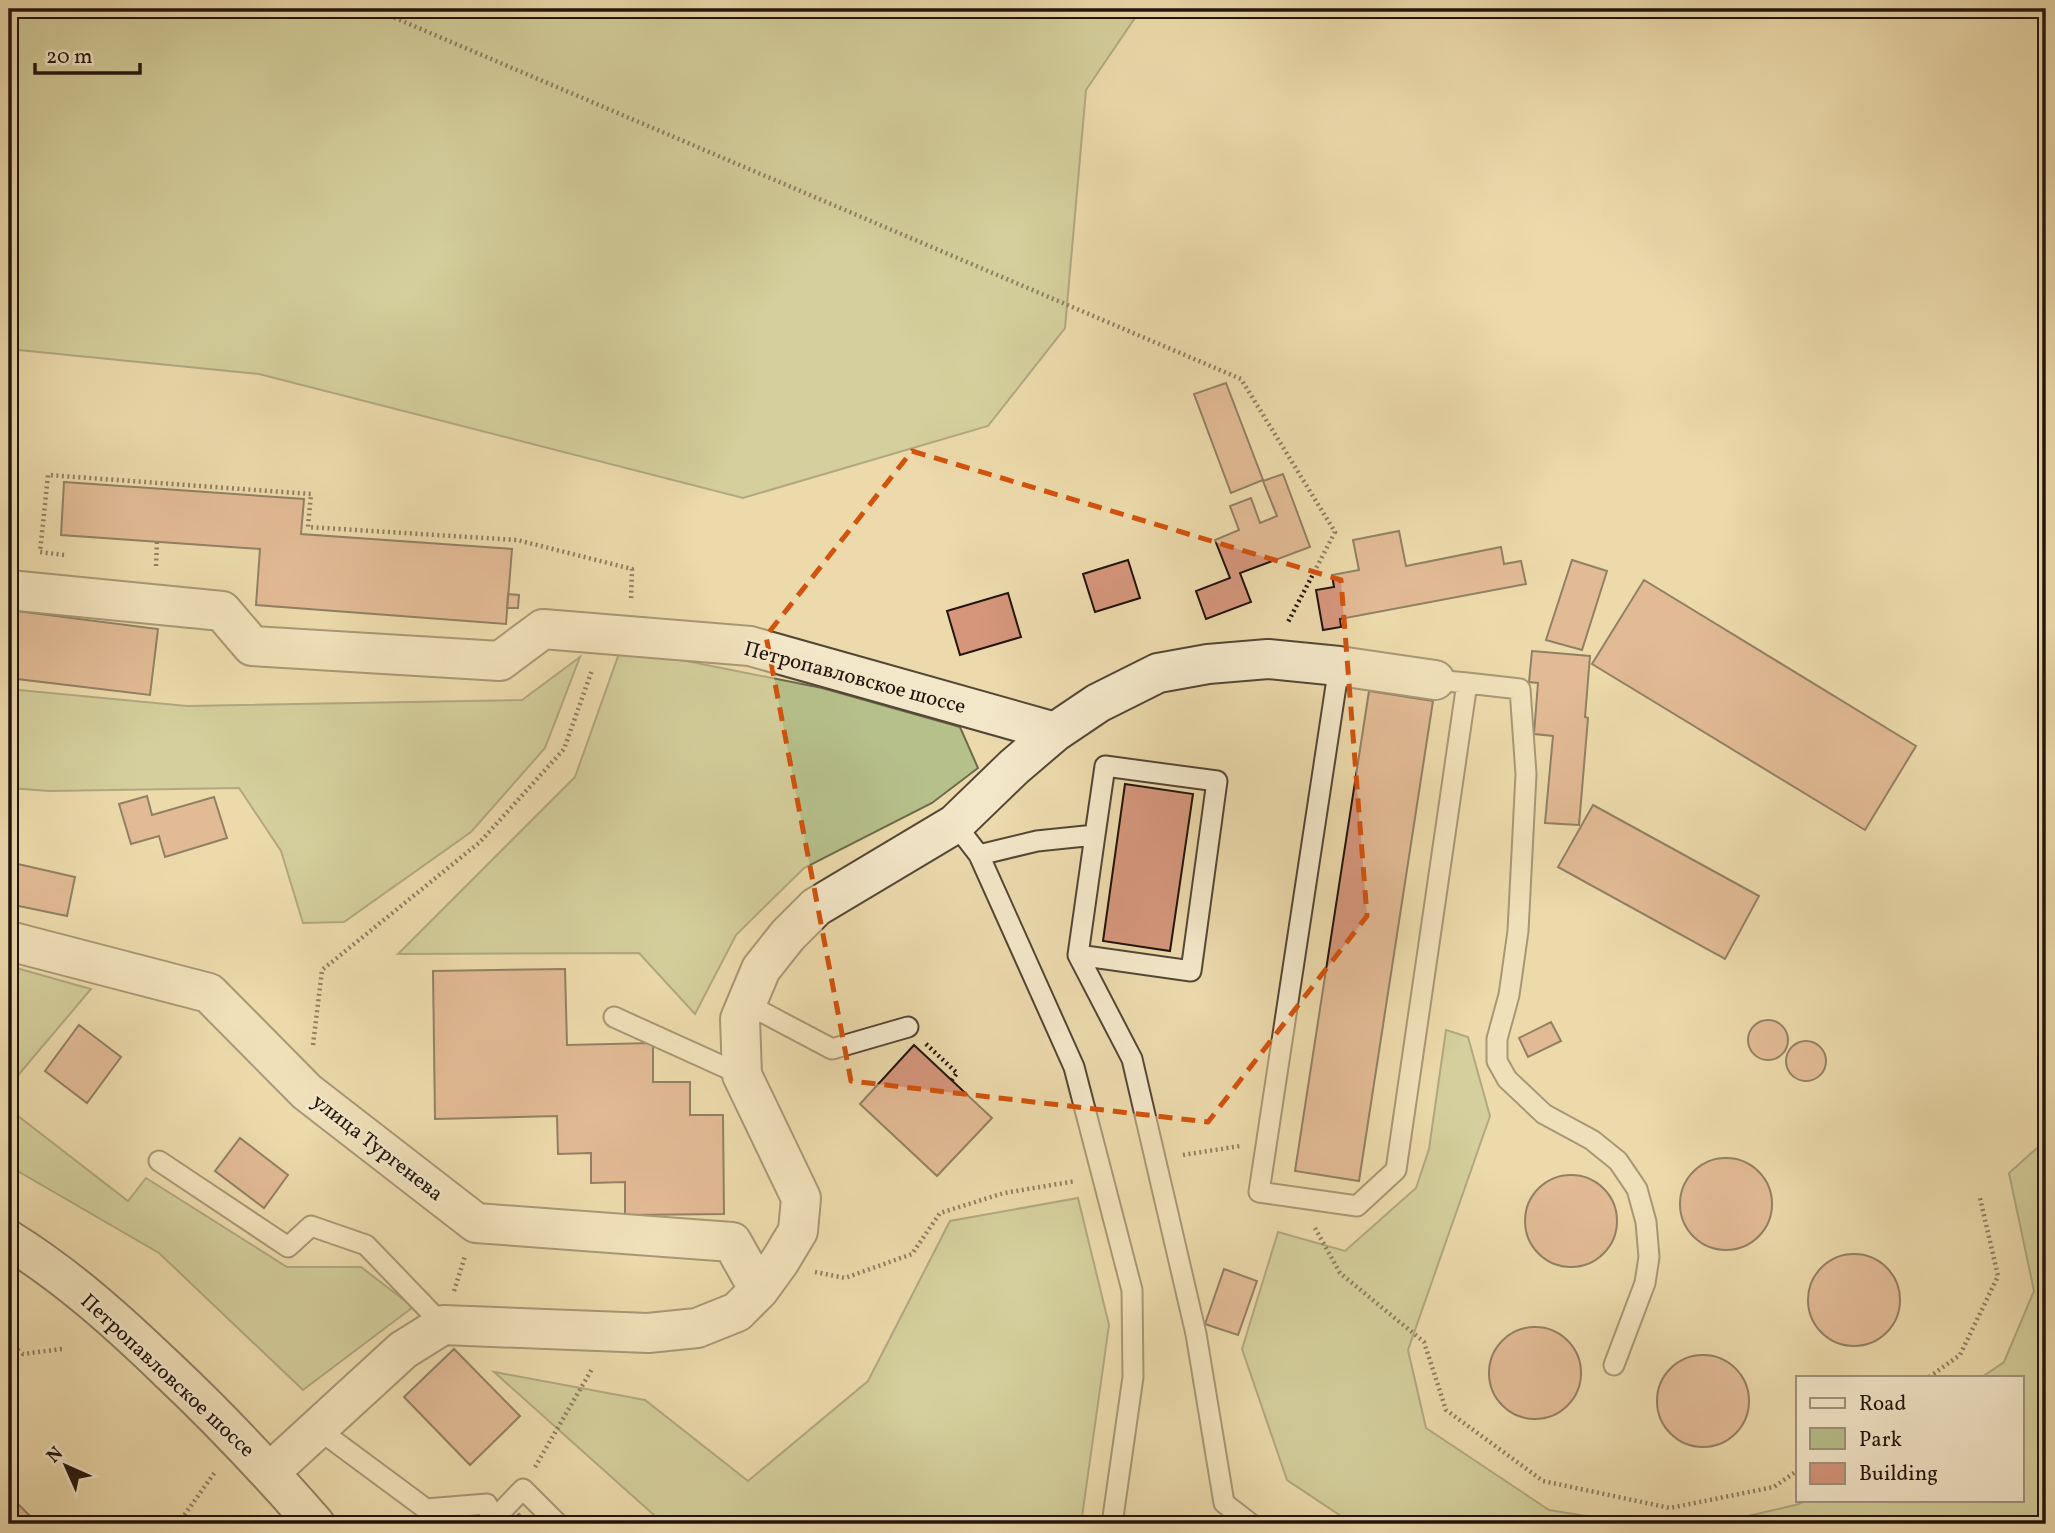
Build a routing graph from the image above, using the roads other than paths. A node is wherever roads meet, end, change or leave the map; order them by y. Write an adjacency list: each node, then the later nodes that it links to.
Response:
1 (9, 590): 4 (street, Петропавловское шоссе)
2 (1339, 666): 3 (street); 3 (lane); 4 (street)
3 (1451, 681): 18 (lane)
4 (1055, 732): 5 (street)
5 (955, 824): 7 (lane); 10 (street)
6 (1095, 835): 7 (lane); 9 (lane); 9 (lane)
7 (979, 855): 24 (lane)
8 (9, 941): 16 (street, улица Тургенева)
9 (1078, 955): 25 (lane)
10 (748, 1000): 12 (lane); 13 (street)
11 (614, 1017): 13 (lane)
12 (908, 1027)
13 (743, 1074): 16 (street)
14 (159, 1161): 17 (lane)
15 (9, 1240): 20 (street, Петропавловское шоссе)
16 (770, 1276): 17 (street)
17 (443, 1325): 19 (street)
18 (1614, 1366)
19 (318, 1429): 20 (street); 21 (lane)
20 (270, 1472): 22 (street, Петропавловское шоссе)
21 (490, 1523): 23 (lane)
22 (315, 1524)
23 (558, 1524)
24 (1112, 1524)
25 (1251, 1524)

